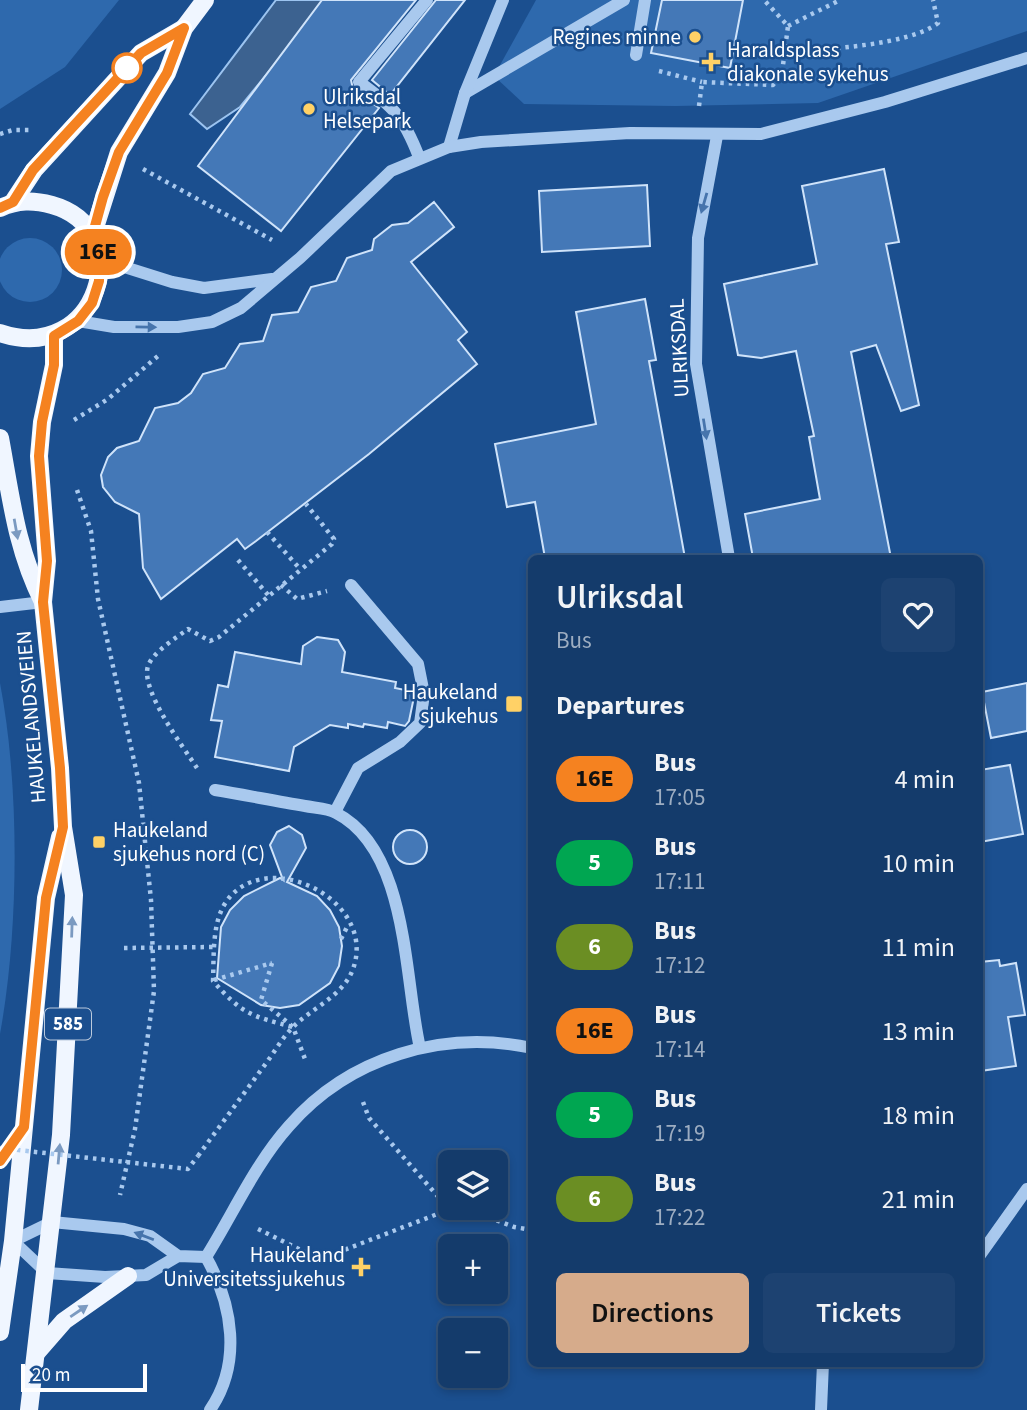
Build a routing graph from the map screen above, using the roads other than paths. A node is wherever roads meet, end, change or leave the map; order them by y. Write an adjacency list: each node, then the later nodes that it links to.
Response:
1 (205, 0): 6 (main road)
2 (427, 0): 12 (street)
3 (503, 0): 9 (street)
4 (624, 0): 9 (street)
5 (645, 0): 7 (street)
6 (184, 28): 13 (main road); 14 (main road)
7 (636, 55)
8 (1027, 58): 10 (street)
9 (465, 93): 11 (street)
10 (717, 136): 11 (street); 21 (street, ULRIKSDAL, one-way to 21)
11 (449, 147): 12 (street)
12 (419, 157): 16 (street)
13 (6, 205): 14 (main road)
14 (92, 237): 15 (main road)
15 (99, 259): 16 (street); 17 (main road)
16 (272, 279): 17 (street, one-way to 16)
17 (78, 321): 19 (main road)
18 (0, 333): 19 (main road)
19 (54, 336): 23 (main road, HAUKELANDSVEIEN / 585)
20 (0, 438): 23 (main road, HAUKELANDSVEIEN / 585, one-way to 23)
21 (728, 555)
22 (351, 585): 26 (street)
23 (43, 602): 24 (street); 27 (main road, HAUKELANDSVEIEN / 585)
24 (0, 607)
25 (215, 790): 26 (street)
26 (335, 812): 29 (street)
27 (63, 827): 30 (main road, HAUKELANDSVEIEN / 585); 33 (main road, HAUKELANDSVEIEN / 585, one-way to 27)
28 (528, 1047): 29 (street)
29 (420, 1048): 37 (street)
30 (24, 1127): 31 (street); 34 (main road, HAUKELANDSVEIEN / 585)
31 (0, 1161)
32 (1027, 1189): 35 (street)
33 (52, 1222): 34 (street); 36 (street, one-way to 33); 38 (main road, HAUKELANDSVEIEN / 585)
34 (13, 1241): 38 (street); 40 (main road, HAUKELANDSVEIEN / 585)
35 (983, 1251)
36 (178, 1256): 37 (street); 39 (street)
37 (206, 1257): 45 (street)
38 (47, 1273): 39 (street); 42 (main road, HAUKELANDSVEIEN / 585)
39 (128, 1276): 42 (main road, one-way to 39)
40 (0, 1324): 41 (main road, HAUKELANDSVEIEN / 585)
41 (0, 1332)
42 (37, 1352): 44 (main road, HAUKELANDSVEIEN / 585)
43 (823, 1367): 46 (street)
44 (29, 1410)
45 (210, 1410)
46 (821, 1410)

